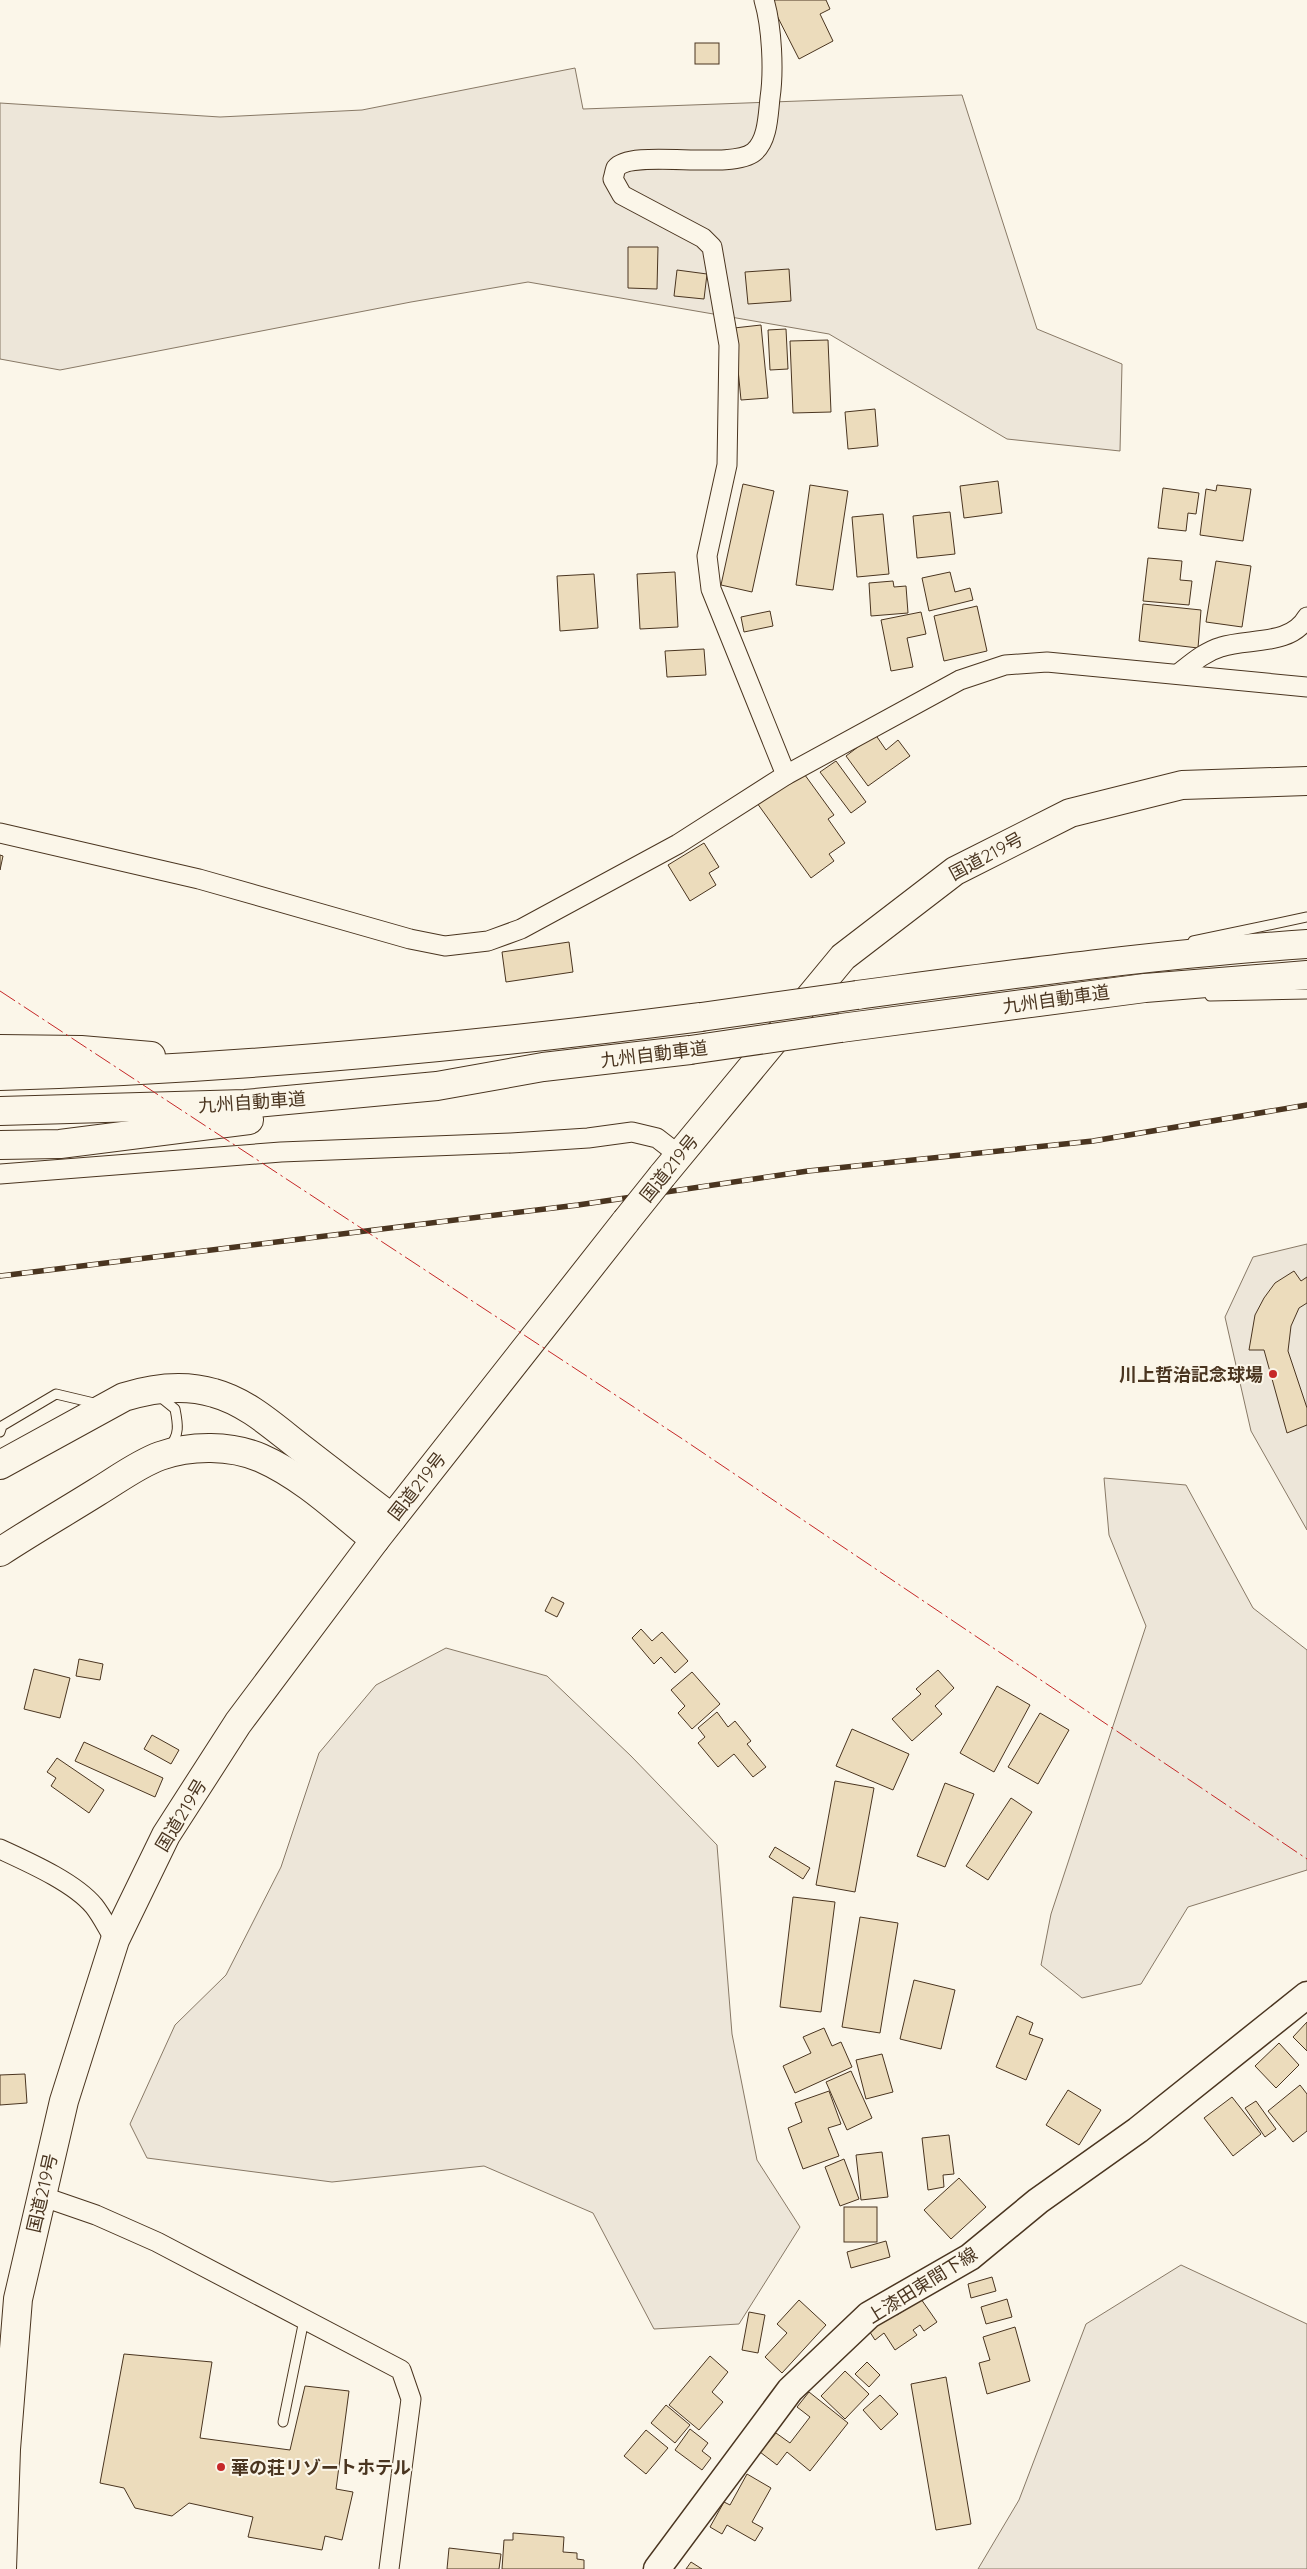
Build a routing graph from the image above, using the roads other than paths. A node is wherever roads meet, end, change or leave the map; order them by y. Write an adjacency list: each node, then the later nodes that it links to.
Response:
1 (764, 0): 5 (street)
2 (1307, 617): 3 (street)
3 (1178, 674): 4 (street); 5 (street)
4 (1307, 687)
5 (786, 775): 7 (street)
6 (1307, 781): 24 (highway, 国道219号)
7 (0, 833)
8 (1307, 917): 9 (lane)
9 (1180, 944)
10 (1307, 944): 12 (highway, 九州自動車道)
11 (1170, 946): 12 (lane)
12 (1083, 964): 19 (highway, 九州自動車道, bridge)
13 (1307, 975): 14 (highway, 九州自動車道)
14 (1085, 994): 16 (lane); 21 (highway, 九州自動車道, bridge)
15 (1307, 994): 17 (lane)
16 (1180, 995)
17 (1199, 996)
18 (0, 1049): 19 (highway)
19 (252, 1064): 20 (highway, 九州自動車道)
20 (0, 1076)
21 (437, 1086): 22 (highway, 九州自動車道); 23 (highway)
22 (0, 1110)
23 (0, 1145)
24 (679, 1155): 25 (street); 31 (highway, 国道219号, bridge)
25 (0, 1174)
26 (146, 1390): 27 (highway); 29 (lane); 31 (highway)
27 (107, 1406): 28 (lane); 30 (highway)
28 (0, 1432)
29 (160, 1456): 32 (highway); 33 (highway)
30 (0, 1465)
31 (392, 1518): 32 (highway, 国道219号)
32 (375, 1540): 35 (highway, 国道219号)
33 (4, 1546)
34 (0, 1849): 35 (street)
35 (115, 1940): 37 (highway, 国道219号)
36 (1307, 1995): 42 (main road, 上漆田東間下線)
37 (41, 2196): 38 (street); 40 (highway, 国道219号)
38 (304, 2320): 39 (lane); 41 (street)
39 (283, 2422)
40 (2, 2569)
41 (389, 2569)
42 (657, 2569)

